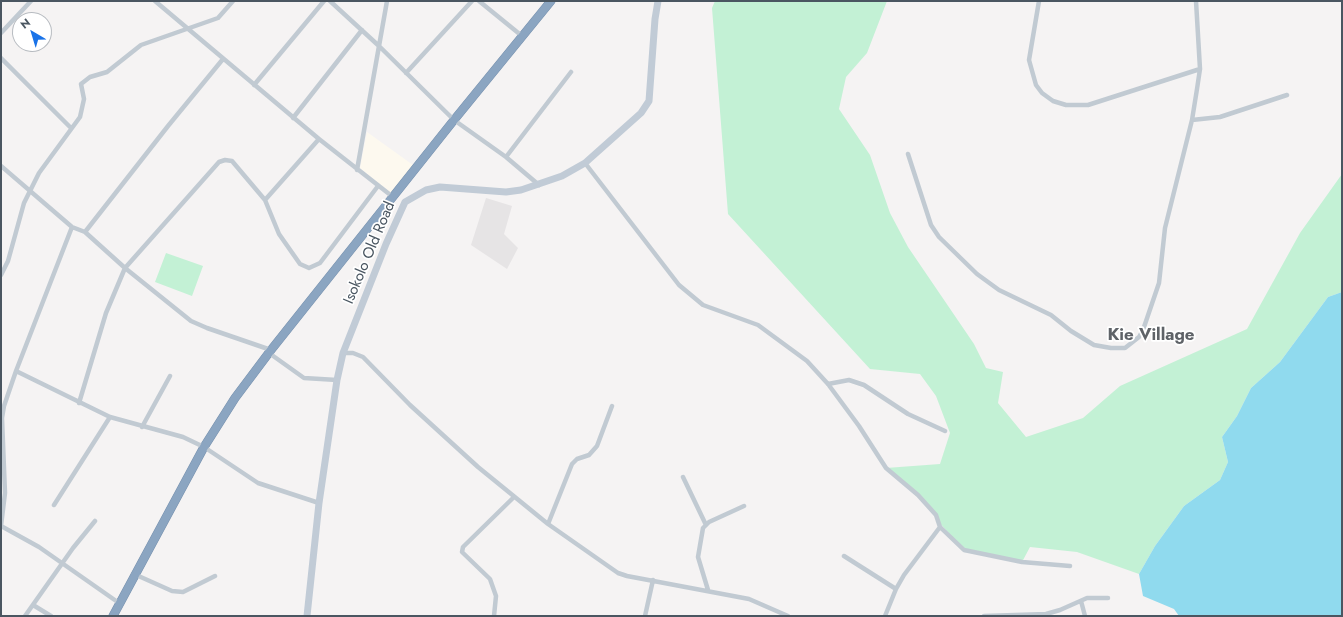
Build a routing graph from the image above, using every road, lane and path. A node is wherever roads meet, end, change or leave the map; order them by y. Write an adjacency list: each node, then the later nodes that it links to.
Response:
1 (31, 1): 15 (street)
2 (155, 1): 13 (street)
3 (233, 1): 13 (street)
4 (324, 1): 23 (street)
5 (330, 1): 14 (street)
6 (387, 1): 17 (street)
7 (472, 1): 22 (street)
8 (479, 1): 16 (street)
9 (551, 1): 16 (highway)
10 (658, 1): 32 (street, Isokolo Old Road)
11 (1039, 1): 20 (street)
12 (1196, 1): 20 (street)
13 (187, 28): 19 (street); 28 (street)
14 (362, 30): 17 (street); 25 (street)
15 (1, 33)
16 (522, 36): 26 (highway)
17 (379, 46): 22 (street); 34 (street)
18 (1, 58): 28 (street)
19 (224, 59): 23 (street); 42 (street)
20 (1200, 69): 27 (street)
21 (571, 72): 31 (street)
22 (406, 73): 26 (street)
23 (254, 84): 25 (street)
24 (1287, 95): 27 (street)
25 (293, 118): 29 (street)
26 (454, 120): 31 (street); 38 (highway)
27 (1192, 120): 30 (street)
28 (71, 128): 37 (street)
29 (319, 139): 34 (street); 39 (street)
30 (908, 154)
31 (506, 157): 35 (street)
32 (585, 163): 35 (street, Isokolo Old Road); 50 (street)
33 (1, 166): 37 (street)
34 (357, 170): 36 (street)
35 (540, 185): 40 (street, Isokolo Old Road)
36 (378, 186): 38 (street); 39 (street)
37 (30, 191): 41 (street); 44 (street)
38 (395, 194): 40 (street); 45 (highway)
39 (265, 200): 43 (street)
40 (405, 202): 46 (street, Isokolo Old Road)
41 (72, 227): 42 (street); 47 (street)
42 (85, 232): 43 (street)
43 (125, 268): 45 (street); 51 (street)
44 (1, 275)
45 (270, 352): 49 (street); 56 (highway)
46 (343, 353): 49 (street, Isokolo Old Road); 58 (street)
47 (16, 371): 51 (street); 65 (street)
48 (170, 376): 54 (street)
49 (337, 380): 59 (street, Isokolo Old Road)
50 (828, 384): 55 (street); 66 (street)
51 (79, 403): 53 (street)
52 (612, 406): 63 (street)
53 (110, 418): 54 (street); 60 (street)
54 (142, 427): 56 (street)
55 (945, 431)
56 (204, 448): 59 (street); 70 (highway)
57 (683, 477): 64 (street)
58 (514, 497): 63 (street); 83 (street)
59 (319, 503): 82 (street, Isokolo Old Road)
60 (54, 505)
61 (744, 506): 64 (street)
62 (95, 520): 68 (street)
63 (548, 524): 72 (street)
64 (706, 525): 74 (street)
65 (1, 526): 68 (street)
66 (940, 527): 69 (street); 73 (street)
67 (844, 556): 73 (street)
68 (62, 564): 77 (street); 78 (street)
69 (1070, 566)
70 (134, 574): 71 (street); 77 (highway)
71 (215, 576)
72 (653, 580): 74 (street); 84 (street)
73 (896, 589): 86 (street)
74 (708, 590): 85 (street)
75 (1108, 598): 76 (street)
76 (1081, 601): 87 (street); 88 (street)
77 (119, 603): 81 (highway)
78 (33, 606): 79 (street); 80 (street)
79 (25, 616)
80 (51, 616)
81 (112, 616)
82 (307, 616)
83 (494, 616)
84 (645, 616)
85 (788, 616)
86 (885, 616)
87 (984, 616)
88 (1085, 616)

